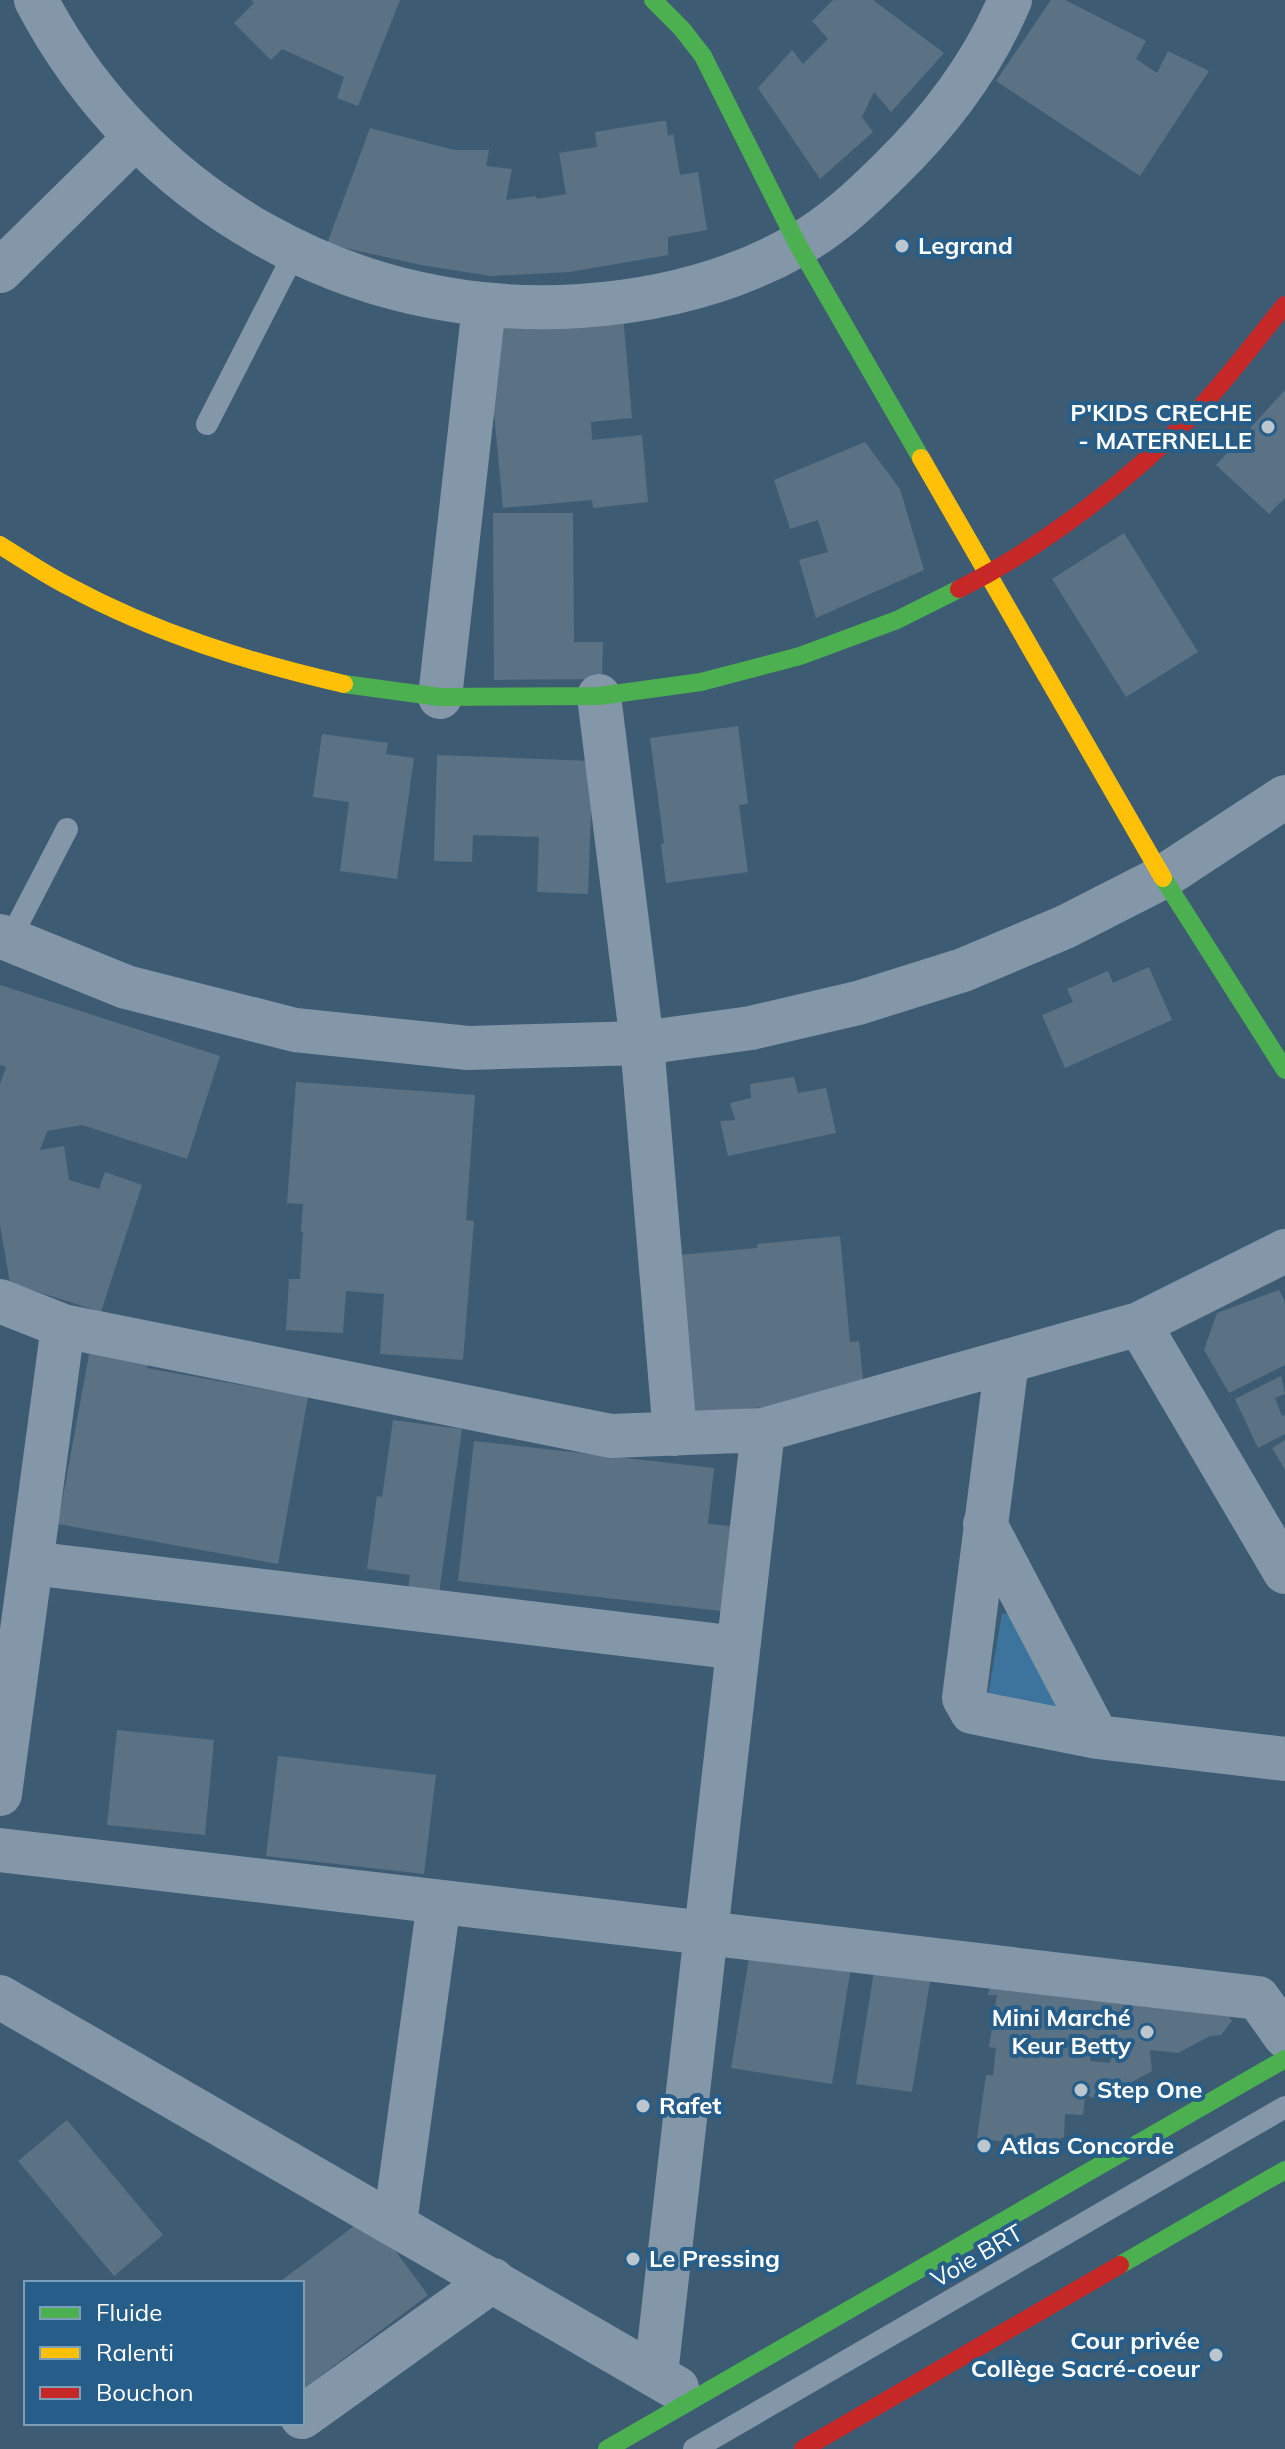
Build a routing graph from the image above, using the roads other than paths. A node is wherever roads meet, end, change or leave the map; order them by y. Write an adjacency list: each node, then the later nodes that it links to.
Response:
1 (36, 0): 6 (street)
2 (653, 0): 5 (street)
3 (1010, 0): 7 (street)
4 (695, 19): 5 (street)
5 (703, 56): 7 (street)
6 (135, 138): 8 (street); 9 (street)
7 (798, 245): 11 (street); 14 (street)
8 (295, 252): 11 (street); 12 (lane)
9 (0, 271)
10 (1285, 305): 14 (street)
11 (484, 306): 16 (street)
12 (207, 424)
13 (0, 545): 16 (street)
14 (989, 574): 15 (street); 19 (street)
15 (599, 696): 16 (street); 21 (street)
16 (440, 697)
17 (1285, 797): 19 (street)
18 (67, 829): 20 (lane)
19 (1163, 877): 21 (street); 22 (street)
20 (5, 939): 21 (street)
21 (642, 1043): 29 (street)
22 (1285, 1070)
23 (1285, 1251): 25 (street)
24 (0, 1301): 26 (street)
25 (1139, 1324): 27 (street); 32 (street)
26 (63, 1326): 29 (street); 31 (street)
27 (1007, 1361): 28 (street); 30 (street)
28 (763, 1430): 29 (street); 33 (street)
29 (675, 1434)
30 (985, 1524): 34 (street); 34 (street)
31 (31, 1563): 33 (street); 36 (street)
32 (1285, 1572)
33 (738, 1648): 39 (street)
34 (1097, 1737): 35 (street)
35 (1285, 1759)
36 (0, 1794)
37 (0, 1850): 38 (street)
38 (439, 1902): 39 (street); 45 (street)
39 (706, 1933): 41 (street); 47 (street)
40 (0, 1997): 45 (street)
41 (1285, 2036)
42 (1285, 2059): 48 (street)
43 (1285, 2107): 51 (lane, Voie BRT)
44 (1285, 2170): 52 (street)
45 (395, 2223): 46 (street)
46 (493, 2280): 47 (street); 49 (street)
47 (656, 2374): 48 (street)
48 (694, 2399): 50 (street)
49 (304, 2416)
50 (607, 2449)
51 (694, 2449)
52 (803, 2449)

